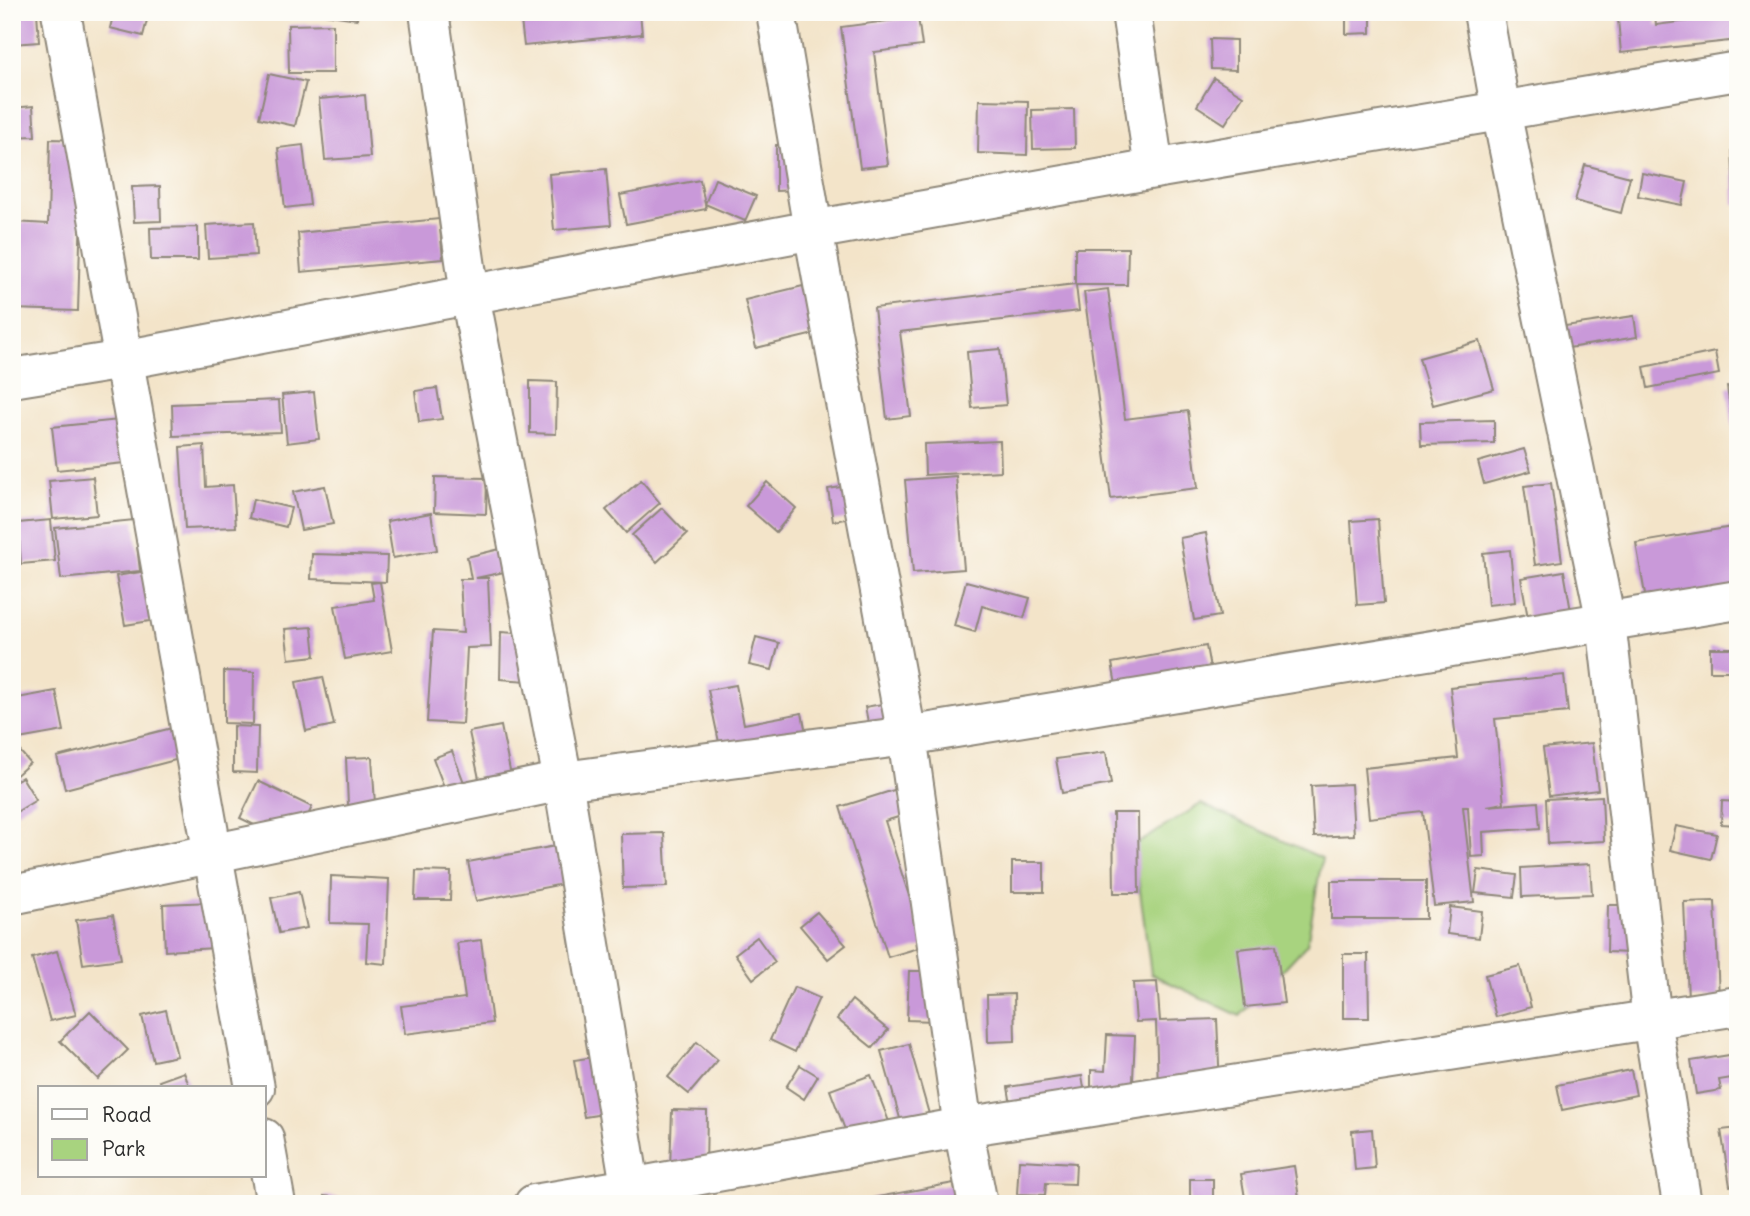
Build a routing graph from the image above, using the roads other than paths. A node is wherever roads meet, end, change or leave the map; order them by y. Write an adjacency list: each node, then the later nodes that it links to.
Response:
1 (61, 12): 11 (street)
2 (429, 12): 10 (street)
3 (776, 12): 9 (street)
4 (1130, 12): 8 (street)
5 (1483, 12): 7 (street)
6 (1738, 71): 7 (street)
7 (1501, 111): 8 (street); 14 (street)
8 (1154, 169): 9 (street)
9 (813, 230): 10 (street); 15 (street)
10 (470, 295): 11 (street); 16 (street)
11 (123, 360): 12 (street); 17 (street)
12 (12, 378)
13 (1738, 600): 14 (street)
14 (1606, 622): 15 (street); 20 (street)
15 (907, 736): 16 (street); 22 (street)
16 (563, 781): 17 (street); 24 (street)
17 (214, 853): 18 (street); 21 (street)
18 (12, 895)
19 (1738, 1006): 20 (street)
20 (1652, 1020): 22 (street); 28 (street)
21 (255, 1086)
22 (963, 1127): 24 (street); 27 (street)
23 (266, 1150): 25 (street)
24 (632, 1196): 26 (street)
25 (276, 1204)
26 (534, 1204)
27 (978, 1204)
28 (1682, 1204)

